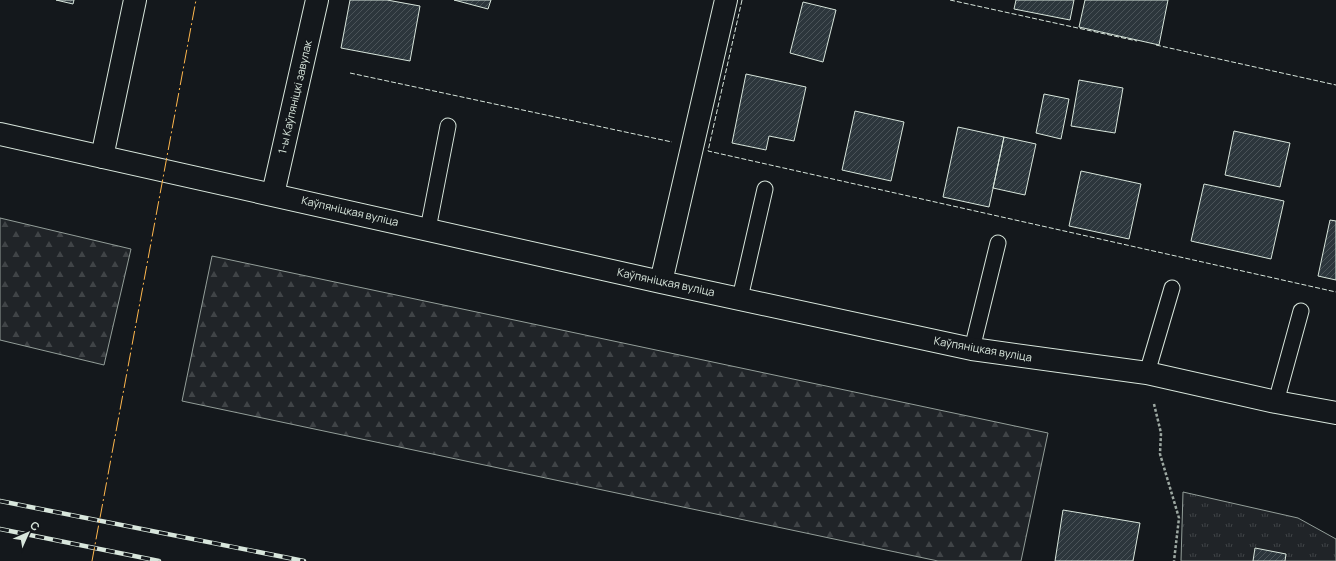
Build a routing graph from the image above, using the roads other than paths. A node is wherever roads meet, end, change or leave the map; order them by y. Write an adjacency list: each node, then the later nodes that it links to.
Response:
1 (135, 0): 6 (street)
2 (317, 0): 8 (street, 1-ы Каўпяніцкі завулак)
3 (726, 0): 11 (street)
4 (448, 126): 9 (lane)
5 (0, 134): 6 (street, Каўпяніцкая вуліца)
6 (102, 157): 8 (street, Каўпяніцкая вуліца)
7 (765, 189): 13 (lane)
8 (273, 194): 9 (street, Каўпяніцкая вуліца)
9 (428, 229): 11 (street, Каўпяніцкая вуліца)
10 (998, 243): 15 (lane)
11 (661, 282): 13 (street, Каўпяніцкая вуліца)
12 (1172, 288): 16 (lane)
13 (740, 298): 15 (street, Каўпяніцкая вуліца)
14 (1301, 311): 17 (lane)
15 (972, 349): 16 (street, Каўпяніцкая вуліца)
16 (1146, 373): 17 (street, Каўпяніцкая вуліца)
17 (1276, 402): 18 (street, Каўпяніцкая вуліца)
18 (1336, 413)

